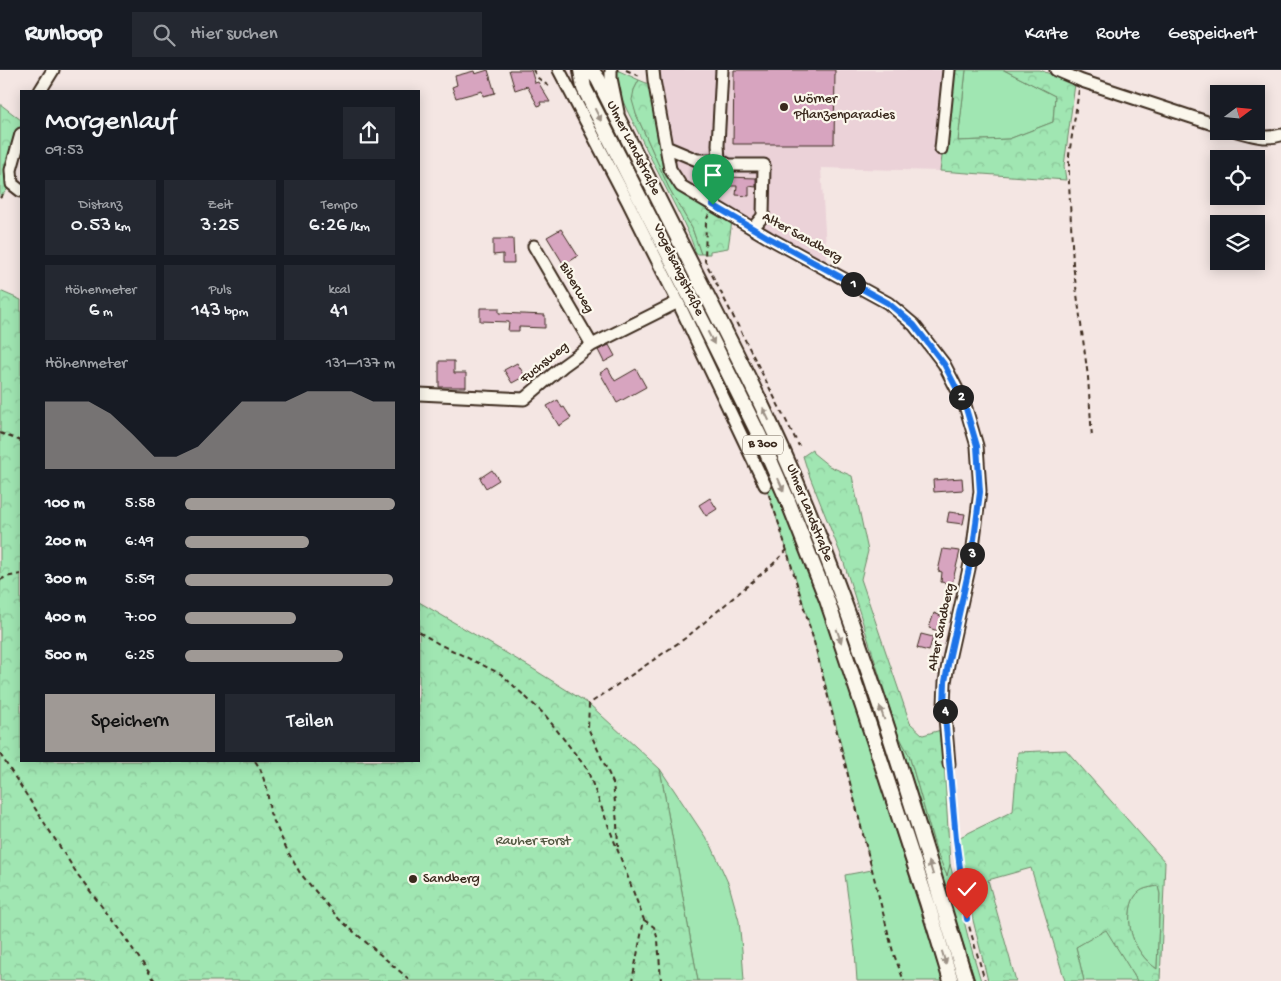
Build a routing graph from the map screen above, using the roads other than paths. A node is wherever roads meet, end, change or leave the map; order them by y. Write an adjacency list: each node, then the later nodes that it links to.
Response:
1 (53, 70): 10 (street)
2 (559, 70): 22 (street, Vogelsangstraße)
3 (581, 70): 27 (main road, Ulmer Landstraße / B 300, one-way to 27)
4 (591, 70): 11 (main road, Ulmer Landstraße / B 300)
5 (611, 70): 11 (street)
6 (722, 70): 18 (street)
7 (949, 70): 17 (street)
8 (1056, 70): 12 (street)
9 (654, 75): 16 (street, Alter Sandberg)
10 (41, 90)
11 (620, 121): 28 (main road, Ulmer Landstraße / B 300, one-way to 11)
12 (1210, 123)
13 (1281, 135): 14 (street)
14 (1265, 137)
15 (20, 138): 19 (street)
16 (666, 147): 18 (street); 20 (street, Alter Sandberg)
17 (941, 149)
18 (719, 160): 20 (street)
19 (16, 188)
20 (753, 228): 26 (street, Alter Sandberg)
21 (534, 246): 23 (street, Biberweg)
22 (678, 302): 23 (street, Fuchsweg); 25 (street, Vogelsangstraße)
23 (592, 345): 24 (street, Fuchsweg)
24 (420, 394)
25 (765, 485)
26 (949, 764)
27 (951, 981)
28 (966, 981)

